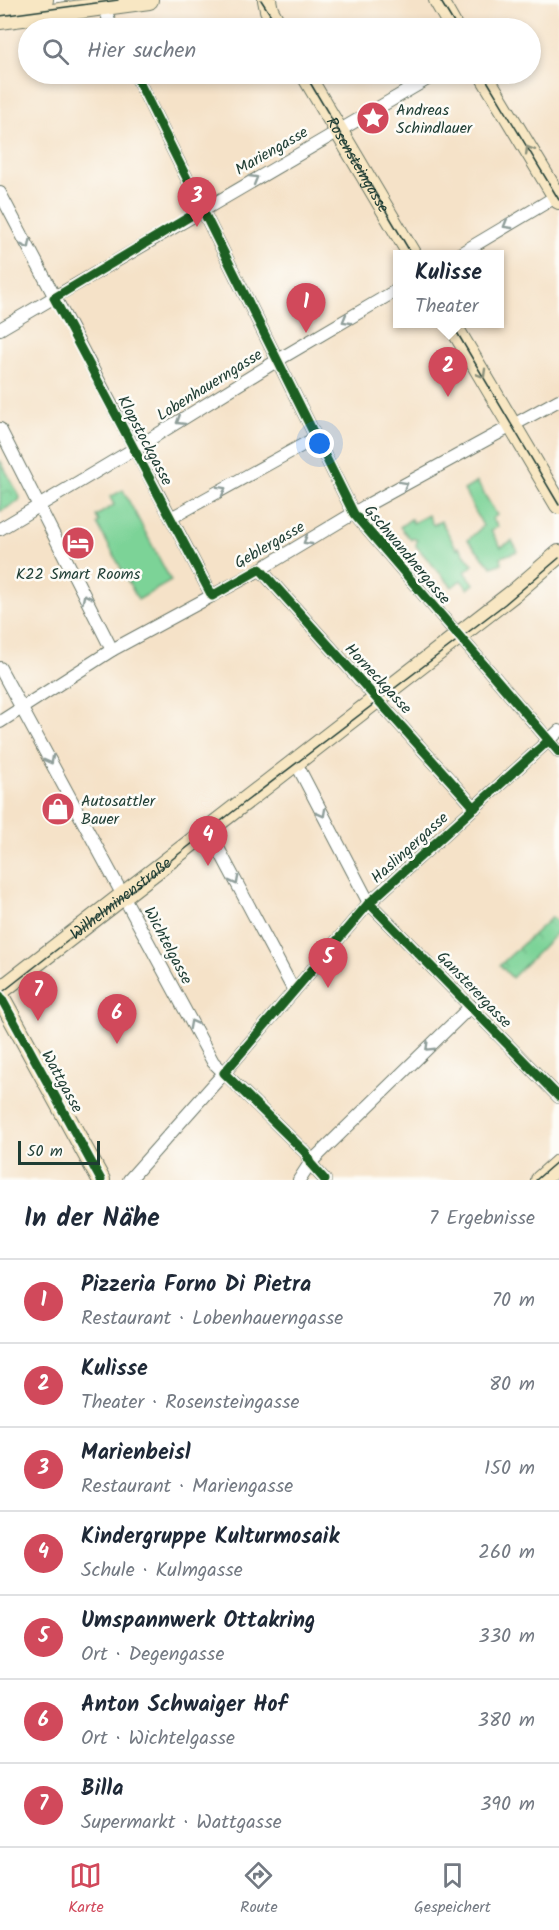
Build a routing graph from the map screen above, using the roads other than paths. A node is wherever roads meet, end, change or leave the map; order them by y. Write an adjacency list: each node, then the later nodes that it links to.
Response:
1 (44, 0): 6 (street)
2 (149, 0): 5 (street)
3 (267, 0): 8 (street)
4 (438, 0): 9 (street)
5 (103, 3): 7 (street); 10 (street)
6 (0, 6)
7 (108, 18)
8 (273, 18)
9 (448, 18)
10 (0, 20)
11 (140, 84): 18 (street, Gschwandnergasse)
12 (311, 84): 15 (street, Rosensteingasse)
13 (418, 84): 15 (street, Mariengasse)
14 (489, 84): 17 (street, one-way to 14)
15 (338, 130): 18 (street, Mariengasse, one-way to 15); 19 (street, Rosensteingasse)
16 (0, 192): 22 (street, Klopstockgasse, one-way to 22)
17 (558, 198): 20 (street, one-way to 20)
18 (204, 208): 22 (street, Mariengasse); 25 (street, Gschwandnergasse)
19 (409, 250)
20 (467, 250)
21 (393, 292): 25 (street, Lobenhauerngasse, one-way to 25)
22 (54, 298): 24 (street, Mariengasse); 30 (street, Klopstockgasse)
23 (454, 328): 27 (street, one-way to 27)
24 (0, 329)
25 (278, 360): 29 (street, Gschwandnergasse); 30 (street, Lobenhauerngasse, one-way to 30)
26 (559, 400): 27 (street, Geblergasse)
27 (512, 426): 31 (street); 33 (street, Geblergasse, one-way to 27)
28 (0, 429): 32 (street)
29 (317, 437): 33 (street, Gschwandnergasse); 34 (street, one-way to 29)
30 (134, 449): 32 (street, Lobenhauerngasse); 34 (street, Klopstockgasse)
31 (559, 505)
32 (38, 506): 35 (street, Lobenhauerngasse); 40 (street, one-way to 32)
33 (354, 514): 37 (street, Geblergasse, one-way to 37); 39 (street, Gschwandnergasse)
34 (171, 518): 38 (street, Klopstockgasse)
35 (0, 529)
36 (559, 554): 39 (street, Wilhelminenstraße)
37 (260, 569): 38 (street, Geblergasse); 42 (street, Horneckgasse)
38 (212, 596): 40 (street, Geblergasse)
39 (458, 636): 42 (street, Wilhelminenstraße); 46 (street, Gschwandnergasse)
40 (112, 650): 43 (street, Geblergasse)
41 (0, 668): 43 (street, Wichtelgasse)
42 (378, 698): 48 (street, Wilhelminenstraße); 49 (street, Horneckgasse)
43 (22, 708): 44 (street, Geblergasse); 51 (street, Wichtelgasse, one-way to 51)
44 (0, 722)
45 (559, 731): 46 (street, Haslingergasse)
46 (548, 741): 47 (street, Gschwandnergasse); 49 (street, Haslingergasse)
47 (559, 752)
48 (295, 762): 50 (street, Wilhelminenstraße); 52 (street, one-way to 52)
49 (475, 808): 52 (street, Haslingergasse)
50 (208, 829): 51 (street, Wilhelminenstraße); 54 (street, one-way to 54)
51 (123, 895): 53 (street, Wilhelminenstraße); 57 (street, Wichtelgasse, one-way to 51)
52 (369, 903): 54 (street, Haslingergasse); 56 (street, Gansterergasse)
53 (0, 991)
54 (294, 991): 57 (street, Haslingergasse)
55 (0, 996): 61 (street, Wattgasse)
56 (471, 1006): 58 (street, Gansterergasse); 59 (street, one-way to 59)
57 (224, 1073): 59 (street, Wichtelgasse); 62 (street, Haslingergasse)
58 (559, 1097)
59 (310, 1163): 63 (street); 64 (street, Wichtelgasse)
60 (559, 1163): 65 (street)
61 (101, 1180)
62 (129, 1180)
63 (299, 1180)
64 (325, 1180)
65 (540, 1180)

